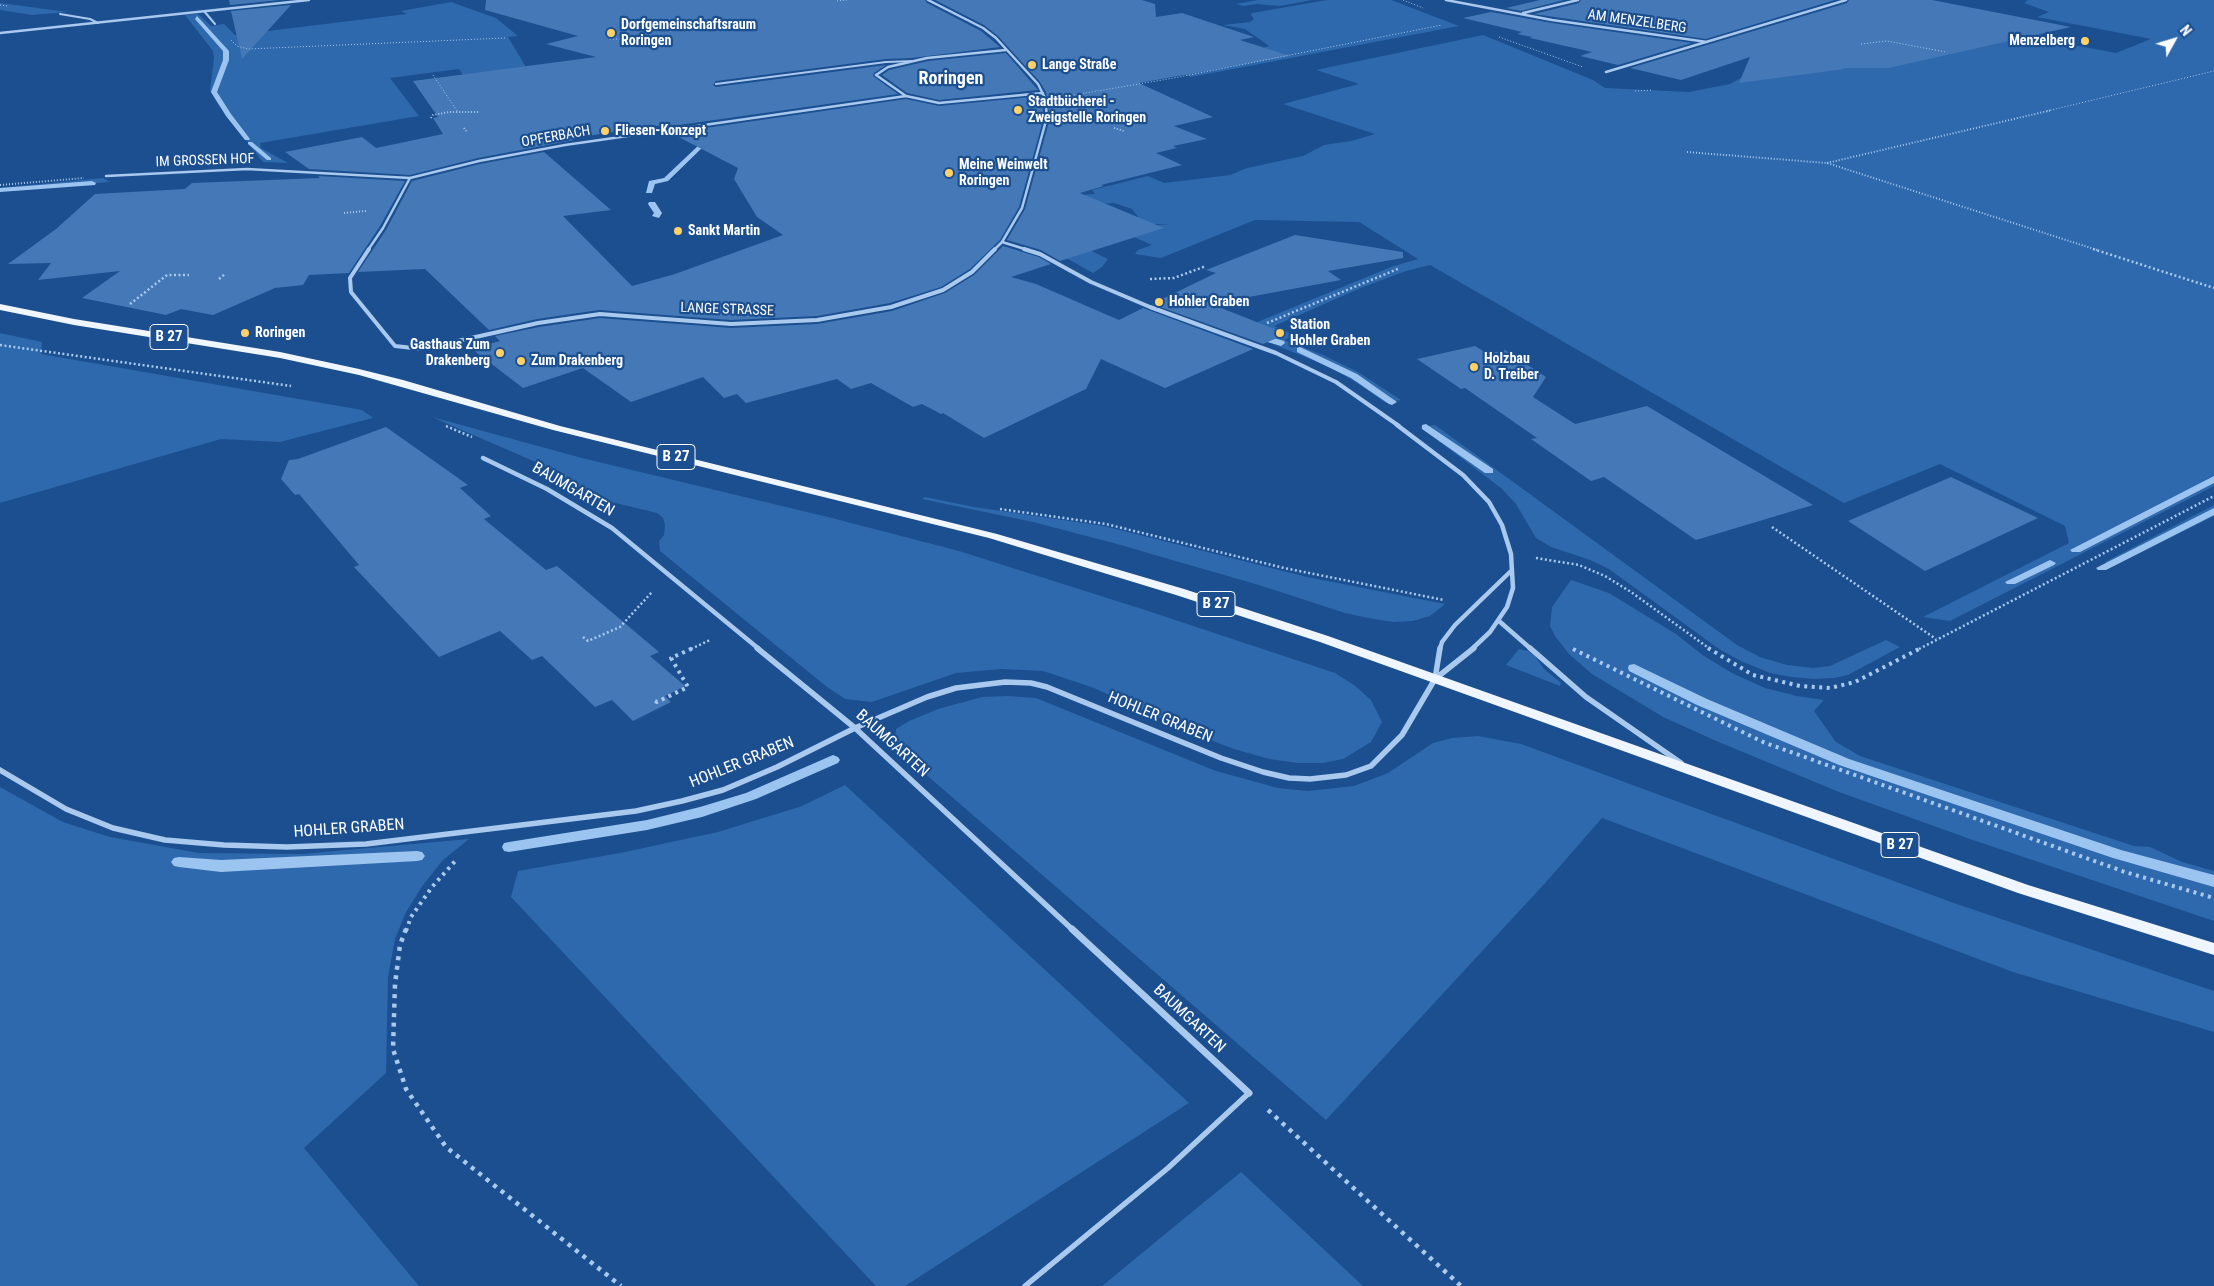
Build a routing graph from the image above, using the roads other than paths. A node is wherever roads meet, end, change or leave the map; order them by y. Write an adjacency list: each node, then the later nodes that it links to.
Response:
1 (266, 0): 7 (street)
2 (309, 0): 7 (street)
3 (928, 0): 15 (street, LANGE STRASSE)
4 (1446, 0): 10 (street, AM MENZELBERG)
5 (1578, 0): 10 (street)
6 (1846, 0): 14 (street, AM MENZELBERG)
7 (270, 4): 8 (street)
8 (204, 11): 11 (street); 12 (lane)
9 (60, 14): 11 (lane)
10 (1520, 14): 14 (street, AM MENZELBERG)
11 (98, 23): 13 (street)
12 (215, 24)
13 (0, 33)
14 (1707, 42): 17 (street, AM MENZELBERG)
15 (1006, 50): 16 (street); 19 (street, LANGE STRASSE)
16 (913, 61): 18 (lane); 20 (street)
17 (1606, 72)
18 (716, 84)
19 (1043, 93): 20 (street); 23 (street, LANGE STRASSE)
20 (906, 96): 22 (street, OPFERBACH)
21 (106, 176): 22 (street, IM GROSSEN HOF)
22 (410, 178): 23 (street, LANGE STRASSE)
23 (1002, 242): 26 (street, HOHLER GRABEN)
24 (0, 306): 28 (main road, B 27)
25 (483, 458): 29 (street, BAUMGARTEN)
26 (1511, 571): 27 (street, HOHLER GRABEN); 28 (street, HOHLER GRABEN)
27 (1499, 621): 28 (street, HOHLER GRABEN); 31 (street)
28 (1435, 678): 29 (street, HOHLER GRABEN); 31 (main road, B 27)
29 (855, 728): 30 (street, HOHLER GRABEN); 33 (street, BAUMGARTEN)
30 (0, 770)
31 (1695, 774): 32 (main road, B 27)
32 (2214, 949)
33 (1249, 1093): 34 (lane)
34 (1025, 1286)

